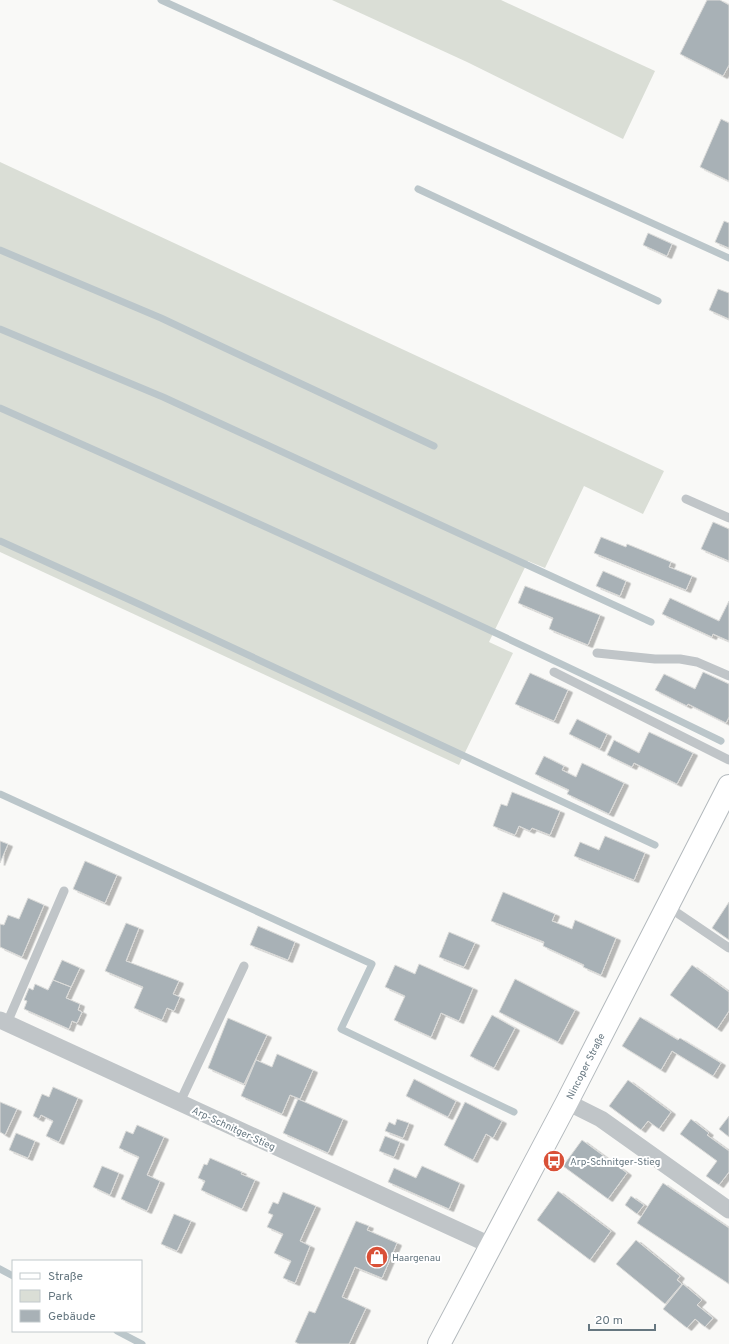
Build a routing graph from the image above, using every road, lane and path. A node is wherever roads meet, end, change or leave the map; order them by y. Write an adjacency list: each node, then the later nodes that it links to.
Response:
1 (686, 499): 2 (lane)
2 (729, 518)
3 (597, 652): 5 (lane)
4 (554, 672): 6 (lane)
5 (729, 676)
6 (729, 760)
7 (729, 786): 9 (main road, Nincoper Straße)
8 (64, 891): 12 (lane)
9 (667, 906): 10 (lane); 14 (main road, Nincoper Straße)
10 (729, 948)
11 (244, 966): 13 (lane)
12 (3, 1021): 13 (street, Arp-Schnitger-Stieg)
13 (180, 1102): 16 (street, Arp-Schnitger-Stieg)
14 (567, 1102): 15 (street); 16 (main road, Nincoper Straße)
15 (729, 1210)
16 (490, 1245): 17 (main road, Nincoper Straße)
17 (439, 1344)

